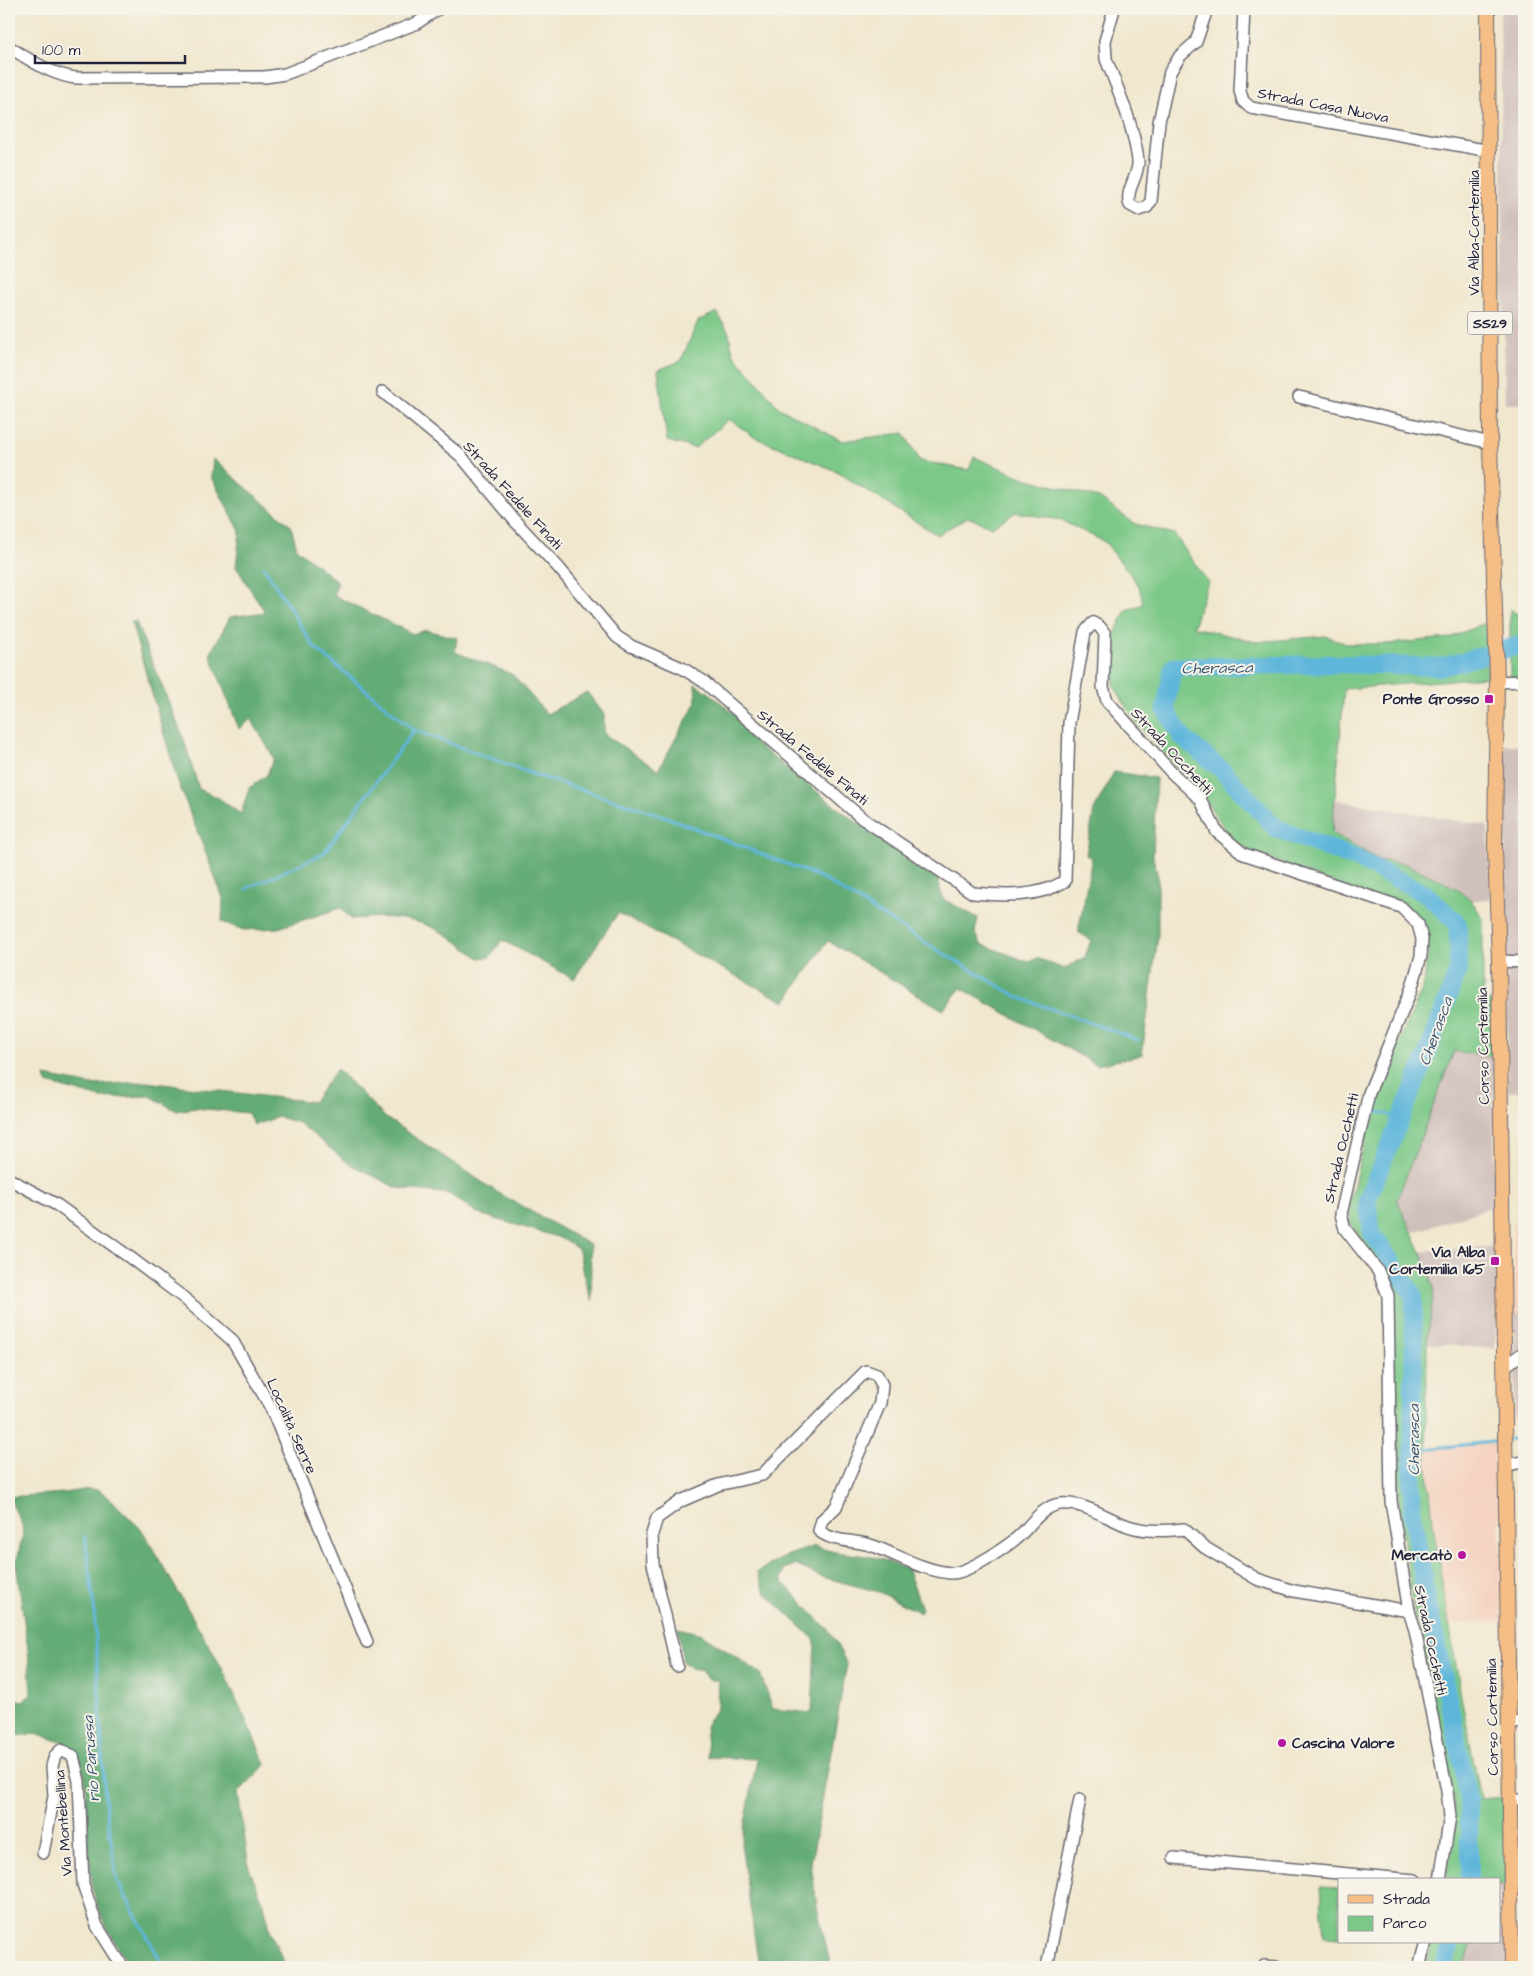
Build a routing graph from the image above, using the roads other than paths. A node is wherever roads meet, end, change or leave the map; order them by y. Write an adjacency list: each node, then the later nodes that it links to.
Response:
1 (438, 9): 6 (street)
2 (1114, 9): 3 (street)
3 (1207, 9)
4 (1244, 9): 7 (street, Strada Casa Nuova)
5 (1488, 9): 7 (main road, Via Alba-Cortemilia / SS29)
6 (9, 47)
7 (1490, 150): 10 (main road, Via Alba-Cortemilia / SS29)
8 (383, 392): 11 (street, Strada Fedele Finati)
9 (1299, 397): 10 (street)
10 (1490, 443): 12 (main road, Via Alba-Cortemilia / SS29)
11 (1093, 623): 21 (street, Strada Occhetti)
12 (1497, 679): 13 (street); 14 (main road, Corso Cortemilia / SS29)
13 (1524, 681)
14 (1499, 961): 15 (street); 18 (main road, Corso Cortemilia / SS29)
15 (1524, 962)
16 (9, 1179): 22 (street, Località Serre)
17 (1524, 1352): 18 (street)
18 (1504, 1367): 20 (main road, Corso Cortemilia / SS29)
19 (1524, 1462): 20 (street)
20 (1506, 1465): 24 (main road, Corso Cortemilia / SS29)
21 (1408, 1611): 23 (street); 31 (street, Strada Occhetti)
22 (367, 1642)
23 (677, 1666)
24 (1508, 1722): 25 (street); 27 (main road, Corso Cortemilia / SS29)
25 (1524, 1723)
26 (1080, 1799): 36 (street)
27 (1517, 1800): 32 (main road, Corso Cortemilia / SS29)
28 (44, 1852): 35 (street, Via Montebellina)
29 (1174, 1858): 30 (street)
30 (1393, 1878)
31 (1440, 1878)
32 (1518, 1879): 39 (main road, Corso Cortemilia / SS29)
33 (1426, 1944): 38 (street)
34 (1264, 1966): 37 (street)
35 (123, 1967)
36 (1047, 1967)
37 (1277, 1967)
38 (1420, 1967)
39 (1512, 1967)

